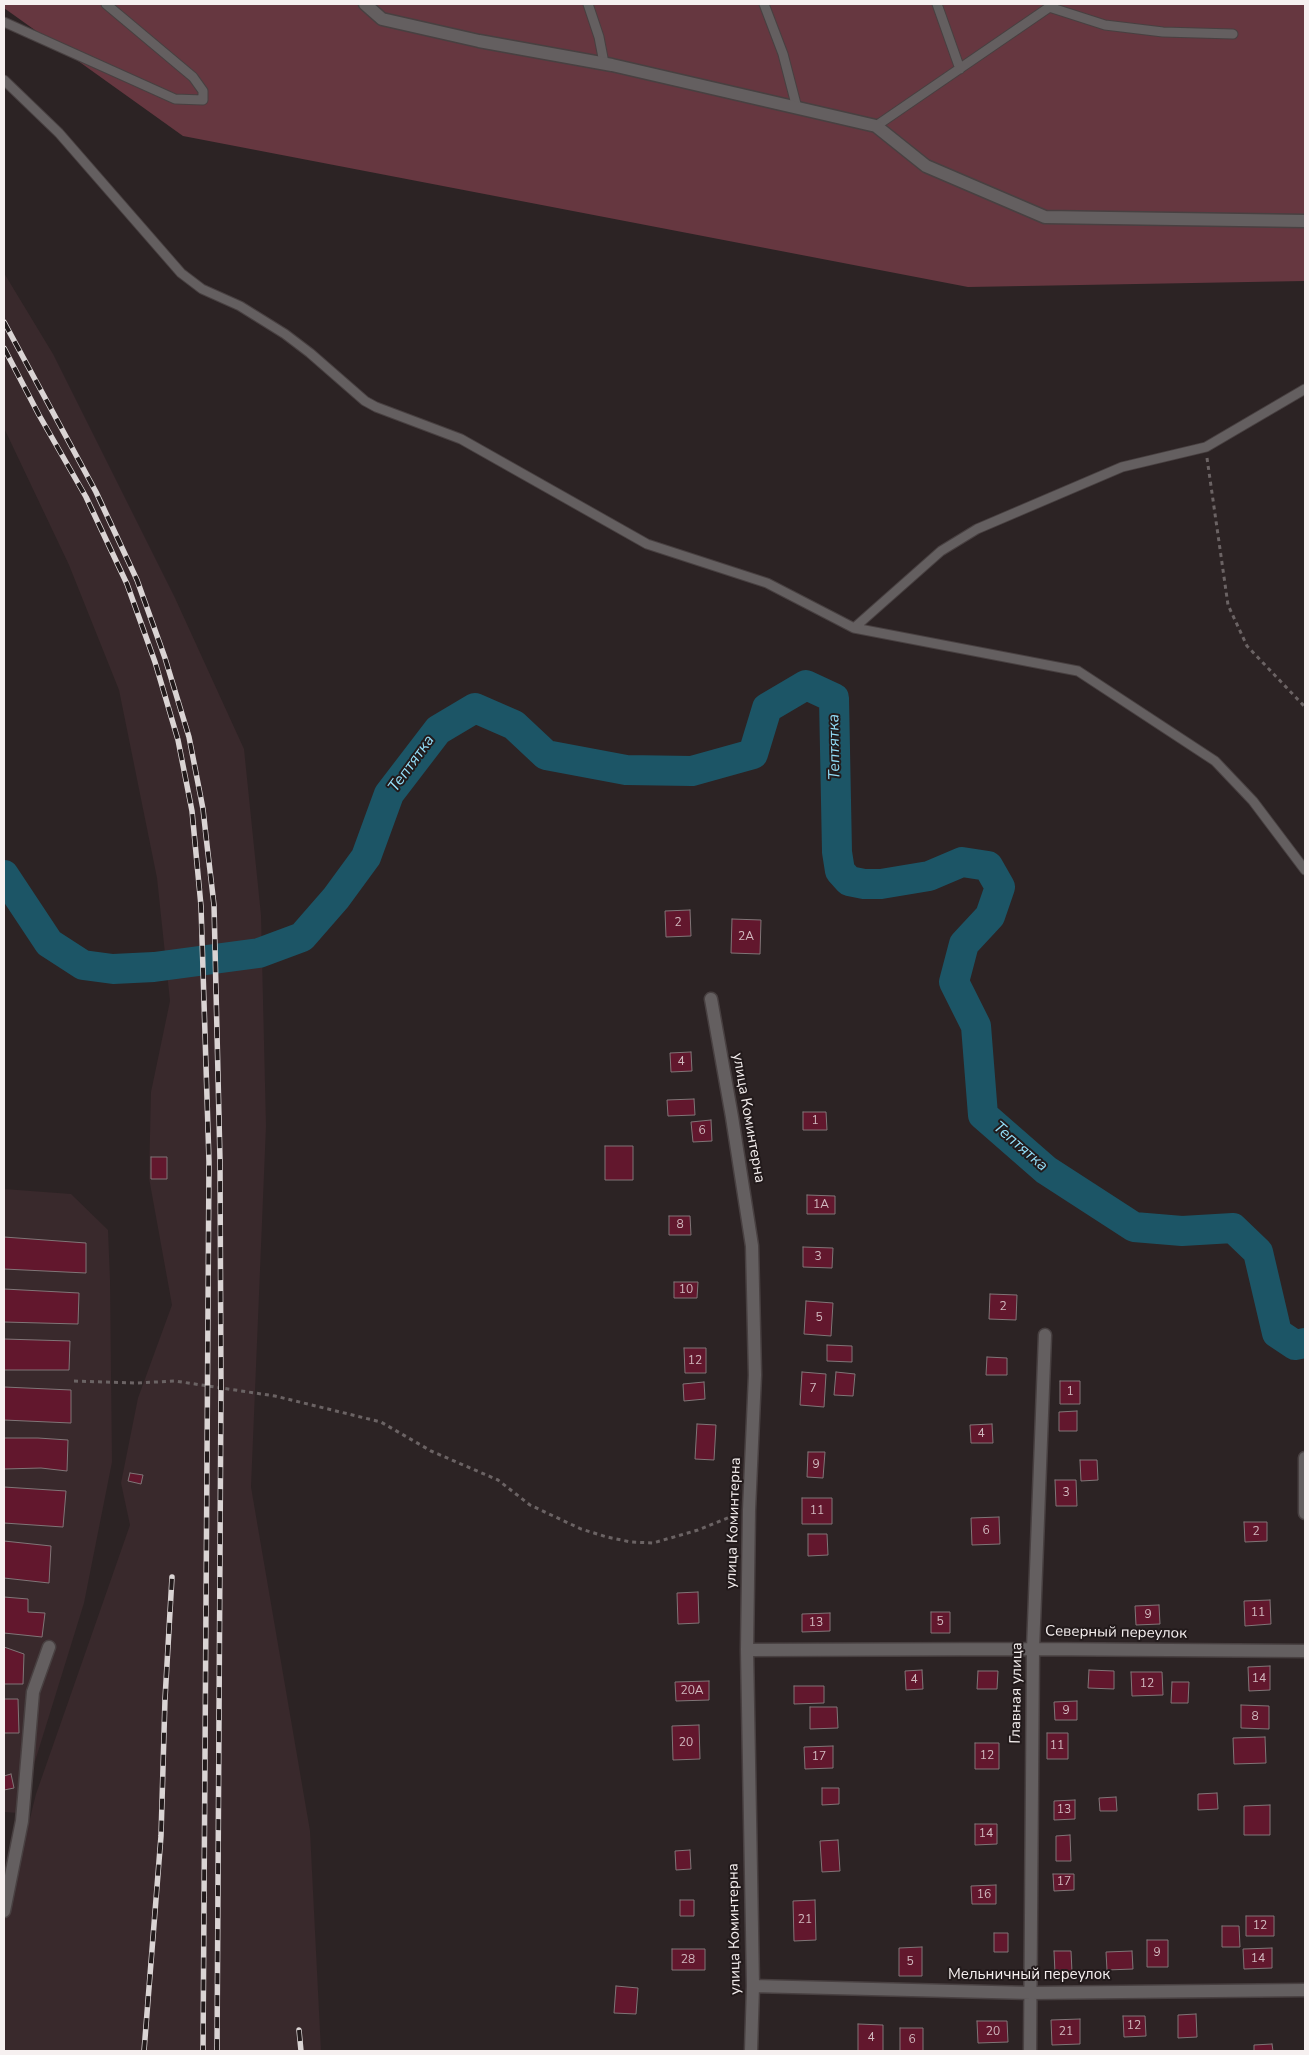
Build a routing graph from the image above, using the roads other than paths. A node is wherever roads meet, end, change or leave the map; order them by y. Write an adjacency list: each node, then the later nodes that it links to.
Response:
1 (106, 4): 7 (lane)
2 (365, 4): 9 (street)
3 (588, 4): 9 (lane)
4 (764, 4): 12 (lane)
5 (937, 4): 10 (lane)
6 (1052, 6): 8 (lane); 10 (lane)
7 (4, 22)
8 (1234, 34)
9 (604, 63): 12 (street)
10 (960, 69): 13 (lane)
11 (4, 80): 16 (lane)
12 (797, 108): 13 (street)
13 (876, 126): 14 (street)
14 (1305, 221)
15 (1305, 389): 16 (lane)
16 (854, 628): 17 (lane)
17 (1305, 870)
18 (711, 1000): 24 (street, улица Коминтерна)
19 (1045, 1335): 23 (street, Главная улица)
20 (1305, 1458): 21 (street)
21 (1305, 1513)
22 (49, 1647): 26 (street)
23 (1033, 1649): 24 (street, Северный переулок); 25 (street, Северный переулок); 29 (street, Главная улица)
24 (747, 1650): 27 (street, улица Коминтерна)
25 (1305, 1651)
26 (4, 1911)
27 (753, 1986): 29 (street, Мельничный переулок); 30 (street, улица Коминтерна)
28 (1305, 1990): 29 (street, Мельничный переулок)
29 (1031, 1993): 31 (street, Главная улица)
30 (751, 2051)
31 (1030, 2051)

